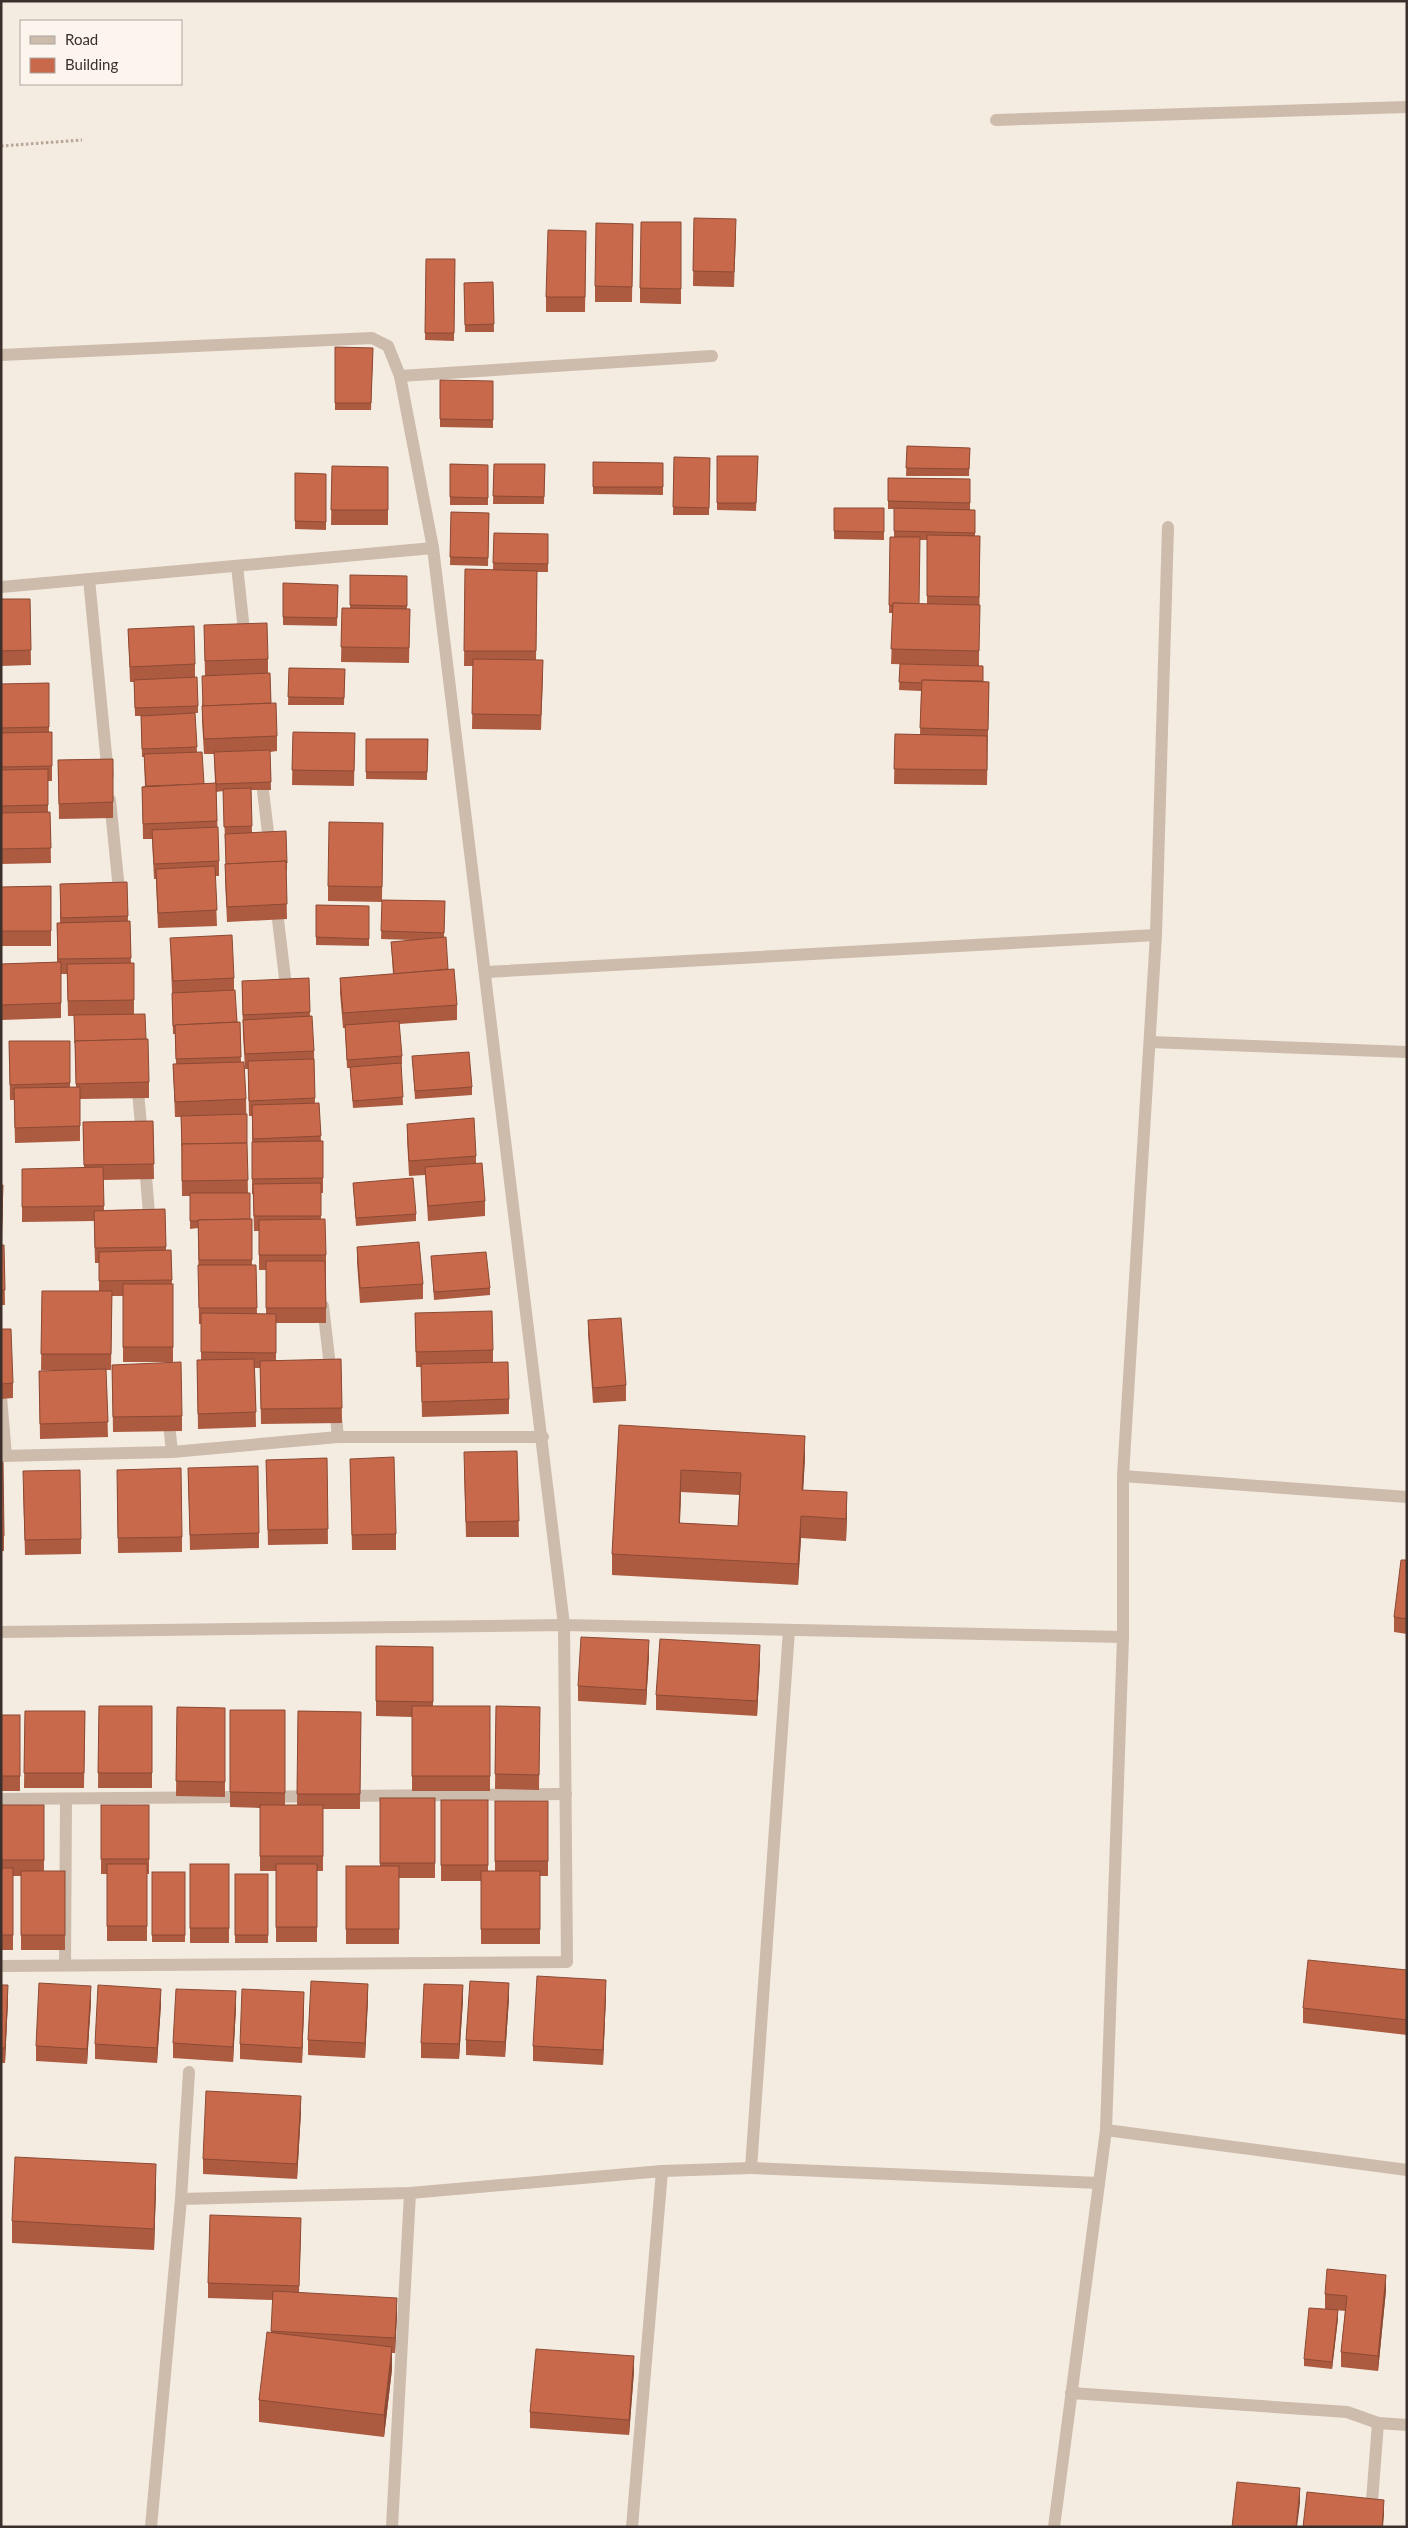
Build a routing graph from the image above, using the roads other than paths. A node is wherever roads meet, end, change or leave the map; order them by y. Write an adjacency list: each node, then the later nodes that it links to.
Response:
1 (1407, 107): 2 (street)
2 (996, 120)
3 (1, 355): 5 (street)
4 (712, 356): 5 (street)
5 (400, 376): 7 (street)
6 (1168, 527): 16 (street)
7 (433, 548): 8 (street); 17 (street)
8 (237, 566): 9 (street); 11 (street)
9 (89, 579): 10 (street); 15 (street)
10 (1, 587)
11 (247, 655)
12 (260, 764): 13 (street)
13 (271, 863)
14 (275, 892): 18 (street)
15 (121, 917)
16 (1156, 935): 17 (street); 19 (street)
17 (486, 972): 27 (street)
18 (289, 1011)
19 (1150, 1042): 20 (street); 30 (street)
20 (1407, 1052)
21 (135, 1066): 22 (street)
22 (151, 1234)
23 (321, 1289): 26 (street)
24 (1, 1396): 29 (street)
25 (167, 1403): 28 (street)
26 (338, 1437): 27 (street); 28 (street)
27 (543, 1437): 32 (street)
28 (172, 1452): 29 (street)
29 (3, 1456)
30 (1123, 1476): 31 (street); 35 (street)
31 (1407, 1497)
32 (564, 1625): 33 (street); 34 (street); 36 (street)
33 (789, 1630): 35 (street); 43 (street)
34 (1, 1632)
35 (1123, 1637): 42 (street)
36 (566, 1794): 37 (street); 40 (street)
37 (66, 1798): 38 (street); 40 (street)
38 (1, 1799)
39 (1, 1966): 40 (street)
40 (65, 1966)
41 (189, 2072): 48 (street)
42 (1106, 2130): 44 (street); 46 (street)
43 (750, 2168): 45 (street); 46 (street)
44 (1407, 2170)
45 (662, 2171): 47 (street); 54 (street)
46 (1099, 2183): 49 (street)
47 (410, 2193): 48 (street); 53 (street)
48 (181, 2199): 52 (street)
49 (1071, 2393): 50 (street); 55 (street)
50 (1378, 2423): 51 (street); 56 (street)
51 (1407, 2425)
52 (151, 2527)
53 (392, 2527)
54 (632, 2527)
55 (1054, 2527)
56 (1370, 2527)

